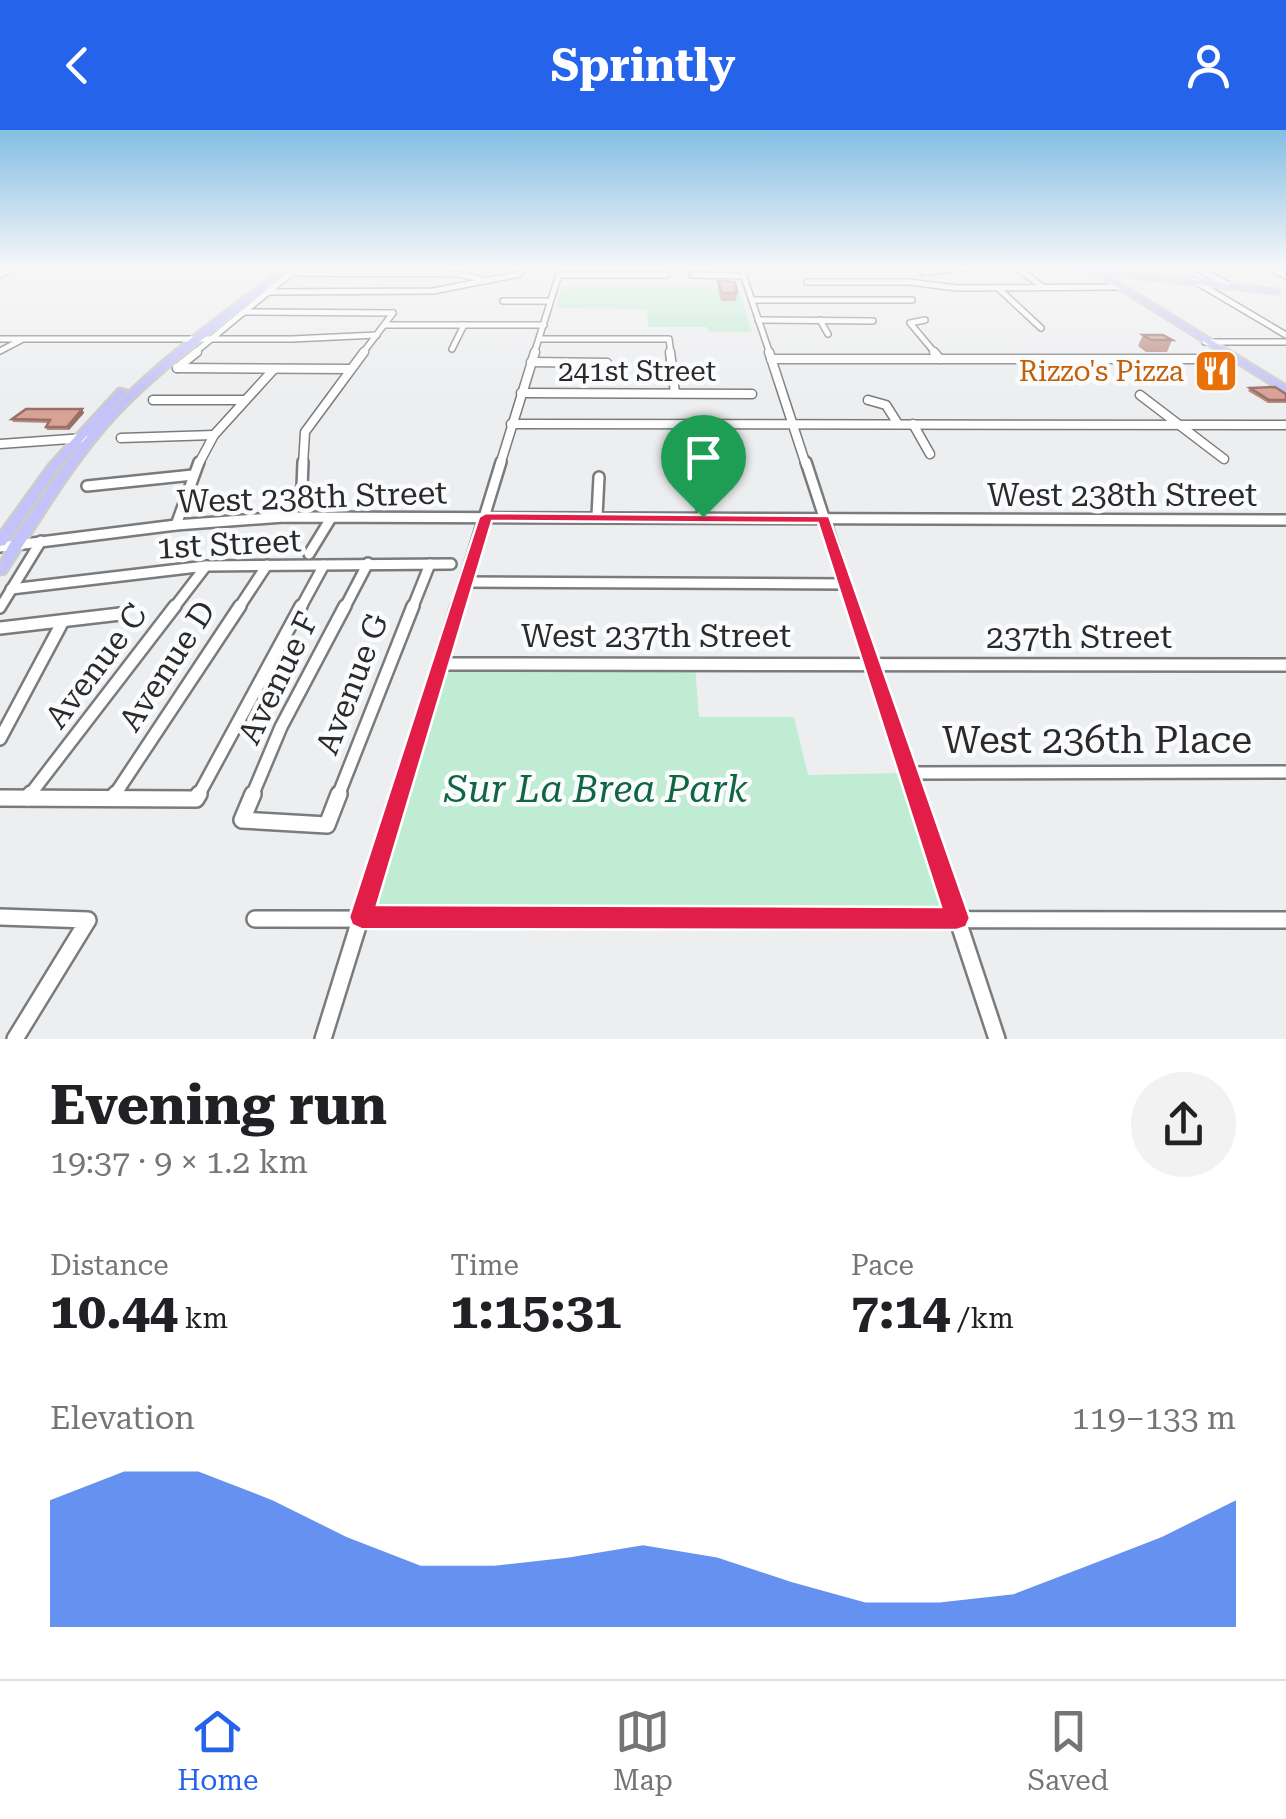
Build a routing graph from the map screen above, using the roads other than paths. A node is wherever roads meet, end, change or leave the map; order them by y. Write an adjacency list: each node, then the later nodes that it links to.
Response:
1 (226, 310): 24 (main road)
2 (233, 310): 24 (main road)
3 (546, 310): 15 (street)
4 (755, 310): 9 (street)
5 (1022, 310): 16 (street)
6 (1156, 310): 25 (main road)
7 (1240, 310): 19 (street)
8 (242, 312): 13 (street); 22 (street)
9 (758, 320): 10 (street); 28 (street)
10 (820, 320): 12 (street); 17 (street)
11 (925, 320): 29 (street)
12 (873, 321)
13 (384, 325): 14 (street); 18 (street)
14 (464, 325): 15 (street); 26 (street)
15 (544, 325): 23 (street)
16 (1041, 328)
17 (828, 334)
18 (377, 335): 22 (street); 34 (street)
19 (1286, 338): 25 (street)
20 (0, 339): 21 (street)
21 (22, 339): 24 (street); 27 (street)
22 (208, 339): 24 (street); 33 (street)
23 (540, 339): 31 (street); 37 (street)
24 (190, 340): 51 (main road); 52 (main road)
25 (1206, 342): 30 (main road)
26 (452, 349)
27 (0, 352)
28 (771, 359): 29 (street); 45 (street)
29 (940, 359): 30 (street)
30 (1233, 360): 35 (main road)
31 (531, 362): 32 (street); 36 (street)
32 (607, 363)
33 (274, 369): 34 (street); 41 (street)
34 (350, 369): 61 (street)
35 (1285, 391)
36 (521, 393): 37 (street, 241st Street); 43 (street)
37 (675, 393): 38 (street, 241st Street)
38 (752, 394)
39 (1140, 395): 48 (street)
40 (152, 400): 41 (street)
41 (244, 400): 50 (street)
42 (868, 400): 46 (street)
43 (511, 424): 44 (street); 62 (street)
44 (694, 424): 45 (street); 63 (street)
45 (793, 424): 46 (street); 65 (street)
46 (898, 424): 47 (street)
47 (912, 424): 48 (street); 55 (street)
48 (1178, 424): 49 (street); 56 (street)
49 (1286, 425)
50 (214, 435): 53 (street); 57 (street)
51 (92, 437): 52 (street); 70 (main road)
52 (77, 438): 54 (street); 69 (main road)
53 (120, 438)
54 (0, 444)
55 (930, 454)
56 (1224, 459)
57 (193, 475): 59 (street); 67 (street)
58 (599, 477): 60 (street)
59 (87, 486)
60 (598, 516): 62 (street, West 238th Street); 63 (street, West 238th Street)
61 (284, 517): 64 (street, West 238th Street); 67 (street, West 238th Street)
62 (486, 517): 64 (street, West 238th Street); 79 (street)
63 (703, 517): 65 (street, West 238th Street)
64 (330, 518): 71 (street)
65 (824, 519): 66 (street, West 238th Street); 80 (street)
66 (1286, 520)
67 (176, 524): 68 (street, West 238th Street)
68 (42, 541): 70 (street, West 238th Street); 81 (street)
69 (0, 545): 70 (street, West 238th Street)
70 (18, 545): 78 (main road)
71 (309, 554)
72 (368, 563): 74 (street, 1st Street); 75 (street, 1st Street); 95 (street, Avenue F)
73 (267, 564): 74 (street, 1st Street); 77 (street, 1st Street); 94 (street, Avenue D)
74 (324, 564): 94 (street)
75 (430, 564): 76 (street, 1st Street); 95 (street, Avenue G)
76 (450, 564)
77 (206, 566): 81 (street, 1st Street); 93 (street, Avenue C)
78 (0, 570)
79 (465, 582): 80 (street); 86 (street)
80 (846, 584): 87 (street)
81 (11, 589): 82 (street)
82 (0, 608)
83 (120, 614): 84 (street)
84 (63, 620): 85 (street); 89 (street)
85 (0, 628)
86 (440, 664): 87 (street, West 237th Street); 97 (street)
87 (872, 664): 88 (street, 237th Street); 90 (street)
88 (1286, 665)
89 (0, 740)
90 (909, 772): 91 (street, West 236th Place); 98 (street)
91 (1286, 772)
92 (0, 798): 93 (street)
93 (28, 798): 94 (street)
94 (113, 798)
95 (327, 825)
96 (0, 917): 101 (street)
97 (361, 917): 98 (street); 99 (street); 102 (street)
98 (957, 918): 100 (street); 103 (street)
99 (255, 919)
100 (1286, 920)
101 (15, 1039)
102 (323, 1039)
103 (997, 1039)

